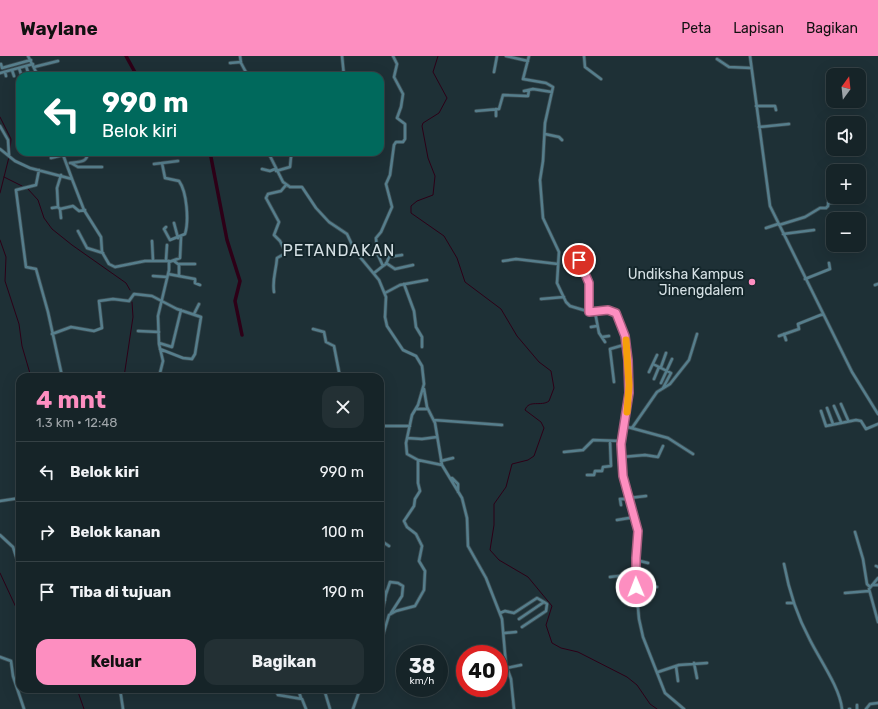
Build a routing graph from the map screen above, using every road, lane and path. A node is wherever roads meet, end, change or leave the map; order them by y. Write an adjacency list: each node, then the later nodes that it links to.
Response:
1 (28, 56): 10 (street)
2 (240, 56): 14 (street)
3 (342, 56): 27 (street)
4 (393, 56): 95 (street)
5 (497, 56): 28 (street)
6 (506, 56): 13 (street)
7 (529, 56): 13 (street)
8 (584, 56): 32 (street)
9 (750, 56): 20 (street)
10 (31, 60): 15 (street); 18 (street)
11 (717, 60): 20 (street)
12 (58, 61): 18 (street)
13 (528, 61): 35 (street)
14 (241, 62): 16 (street); 26 (street)
15 (1, 64)
16 (230, 64)
17 (26, 66): 18 (street); 19 (street); 24 (street)
18 (34, 66): 25 (street)
19 (19, 68): 21 (street); 23 (street)
20 (751, 68): 36 (street)
21 (12, 70): 22 (street); 31 (street)
22 (5, 72): 29 (street); 30 (street)
23 (20, 72)
24 (28, 72)
25 (36, 72)
26 (246, 72)
27 (344, 72)
28 (494, 72)
29 (0, 73)
30 (6, 76)
31 (14, 76)
32 (601, 79)
33 (524, 90): 34 (street)
34 (529, 90): 35 (street); 37 (street)
35 (552, 92): 44 (street)
36 (756, 106): 38 (street); 43 (street)
37 (496, 109): 39 (street); 40 (street)
38 (776, 110)
39 (476, 111)
40 (496, 116)
41 (789, 124): 43 (street)
42 (0, 126): 47 (street)
43 (759, 128): 71 (street)
44 (545, 134): 45 (street); 92 (street)
45 (562, 140)
46 (0, 149): 47 (street)
47 (10, 156): 60 (street)
48 (57, 156): 53 (street)
49 (64, 156): 55 (street)
50 (88, 156): 55 (street)
51 (270, 156): 61 (street)
52 (290, 156): 61 (street)
53 (51, 158)
54 (178, 161): 56 (street)
55 (69, 163): 58 (street); 63 (street)
56 (162, 163): 57 (street); 77 (street)
57 (154, 164)
58 (102, 167)
59 (262, 169): 61 (street)
60 (39, 170): 62 (street); 121 (street)
61 (276, 170): 64 (street)
62 (61, 175): 63 (street); 67 (street)
63 (72, 179): 68 (street)
64 (286, 185): 97 (street); 105 (street)
65 (828, 204): 71 (street)
66 (52, 208): 67 (street)
67 (59, 208): 68 (street); 69 (street)
68 (85, 210): 81 (street)
69 (61, 218)
70 (174, 223): 78 (street)
71 (778, 225): 73 (street); 76 (street)
72 (166, 227): 78 (street)
73 (766, 228)
74 (814, 230): 76 (street)
75 (78, 231): 81 (street)
76 (783, 234): 101 (street)
77 (181, 237): 78 (street); 86 (street)
78 (178, 238)
79 (152, 241): 83 (street)
80 (167, 245): 85 (street)
81 (103, 253): 83 (street)
82 (402, 255): 88 (street)
83 (153, 260): 85 (street)
84 (579, 260): 96 (street)
85 (168, 261): 86 (street); 99 (street)
86 (173, 261): 90 (street)
87 (503, 261): 92 (street)
88 (386, 263): 93 (street); 95 (street)
89 (829, 263): 101 (street)
90 (179, 264): 91 (street); 100 (street)
91 (195, 264)
92 (558, 264): 107 (street)
93 (413, 265)
94 (575, 265): 96 (street)
95 (383, 266): 97 (street)
96 (584, 272): 112 (street)
97 (374, 273): 106 (street)
98 (153, 276): 99 (street)
99 (168, 276): 100 (street); 109 (street)
100 (179, 276): 104 (street)
101 (805, 278): 115 (street)
102 (427, 280): 103 (street)
103 (404, 284): 106 (street); 131 (street)
104 (200, 285)
105 (274, 292)
106 (386, 293): 146 (street)
107 (564, 297): 108 (street); 112 (street)
108 (541, 300)
109 (162, 301): 111 (street); 120 (street); 121 (street)
110 (199, 304): 114 (street)
111 (181, 310): 114 (street); 129 (street)
112 (589, 312): 113 (street)
113 (595, 312): 116 (street); 130 (street)
114 (194, 314): 132 (street)
115 (823, 314): 123 (street); 154 (street)
116 (597, 326): 117 (street); 126 (street)
117 (591, 327)
118 (313, 329): 142 (street)
119 (138, 331): 120 (street)
120 (159, 332): 129 (street)
121 (52, 334): 140 (street)
122 (696, 334): 147 (street)
123 (784, 334): 125 (street); 127 (street)
124 (608, 336): 126 (street)
125 (779, 336)
126 (602, 337): 128 (street)
127 (786, 340)
128 (605, 342)
129 (159, 343): 132 (street)
130 (627, 344): 144 (street); 163 (street)
131 (422, 346)
132 (160, 349): 141 (street)
133 (666, 353): 137 (street)
134 (657, 355): 136 (street)
135 (672, 359): 138 (street)
136 (653, 364): 137 (street); 139 (street)
137 (660, 367): 138 (street); 143 (street)
138 (666, 370): 145 (street); 147 (street)
139 (649, 372)
140 (61, 373)
141 (160, 373)
142 (341, 373)
143 (654, 379)
144 (614, 382)
145 (661, 383)
146 (424, 387): 151 (street); 152 (street)
147 (662, 388): 164 (street)
148 (841, 404): 156 (street)
149 (834, 406): 157 (street)
150 (827, 408): 158 (street)
151 (416, 409): 152 (street); 162 (street)
152 (428, 409): 155 (street)
153 (821, 411): 158 (street)
154 (878, 414)
155 (434, 420): 160 (street); 165 (street)
156 (848, 420): 157 (street); 159 (street)
157 (841, 422): 158 (street)
158 (833, 424)
159 (878, 424)
160 (502, 425)
161 (384, 426): 162 (street)
162 (410, 426): 166 (street)
163 (624, 426): 164 (street); 168 (street)
164 (632, 428): 171 (street)
165 (437, 437): 166 (street); 175 (street)
166 (407, 438): 174 (street)
167 (610, 441): 168 (street); 170 (street); 176 (street)
168 (621, 441): 172 (street)
169 (663, 446): 172 (street)
170 (564, 452)
171 (693, 454)
172 (622, 457): 178 (street)
173 (453, 458): 175 (street)
174 (417, 460): 175 (street); 210 (street)
175 (441, 463): 211 (street)
176 (587, 475)
177 (646, 496): 178 (street)
178 (629, 498): 181 (street); 182 (street)
179 (16, 499): 180 (street)
180 (0, 501)
181 (621, 505)
182 (635, 517): 183 (street); 189 (street)
183 (617, 520)
184 (855, 532): 195 (street)
185 (0, 535): 188 (street)
186 (384, 543): 187 (street)
187 (389, 546)
188 (16, 556)
189 (636, 560): 190 (street); 192 (street)
190 (648, 563)
191 (784, 564): 208 (street)
192 (636, 574): 193 (street); 196 (street)
193 (610, 577)
194 (878, 578): 201 (street)
195 (866, 582): 197 (street); 201 (street)
196 (636, 583): 199 (street); 226 (street)
197 (862, 583)
198 (878, 584): 201 (street)
199 (657, 587)
200 (862, 587): 201 (street)
201 (870, 587): 203 (street); 213 (street)
202 (384, 591): 204 (street)
203 (845, 593)
204 (386, 594): 205 (street); 210 (street)
205 (385, 601): 209 (street)
206 (544, 602): 211 (street); 212 (street); 214 (street)
207 (787, 603): 208 (street)
208 (794, 603): 245 (street)
209 (384, 606)
210 (391, 613): 215 (street)
211 (500, 613): 217 (street)
212 (519, 619)
213 (878, 622)
214 (522, 627)
215 (384, 630)
216 (516, 632): 217 (street)
217 (505, 633): 218 (street)
218 (506, 645)
219 (0, 657): 229 (street)
220 (694, 663): 221 (street); 223 (street); 227 (street)
221 (707, 663)
222 (521, 665): 224 (street)
223 (676, 666): 226 (street); 228 (street)
224 (508, 668)
225 (508, 672): 243 (street)
226 (658, 672): 244 (street)
227 (697, 678)
228 (678, 681)
229 (16, 685)
230 (19, 693): 238 (street)
231 (121, 693): 239 (street)
232 (277, 693): 236 (street)
233 (299, 693): 236 (street)
234 (325, 693): 241 (street)
235 (359, 693): 242 (street)
236 (301, 698): 240 (street)
237 (878, 703): 246 (street)
238 (24, 709)
239 (123, 709)
240 (306, 709)
241 (330, 709)
242 (353, 709)
243 (514, 709)
244 (684, 709)
245 (842, 709)
246 (866, 709)

